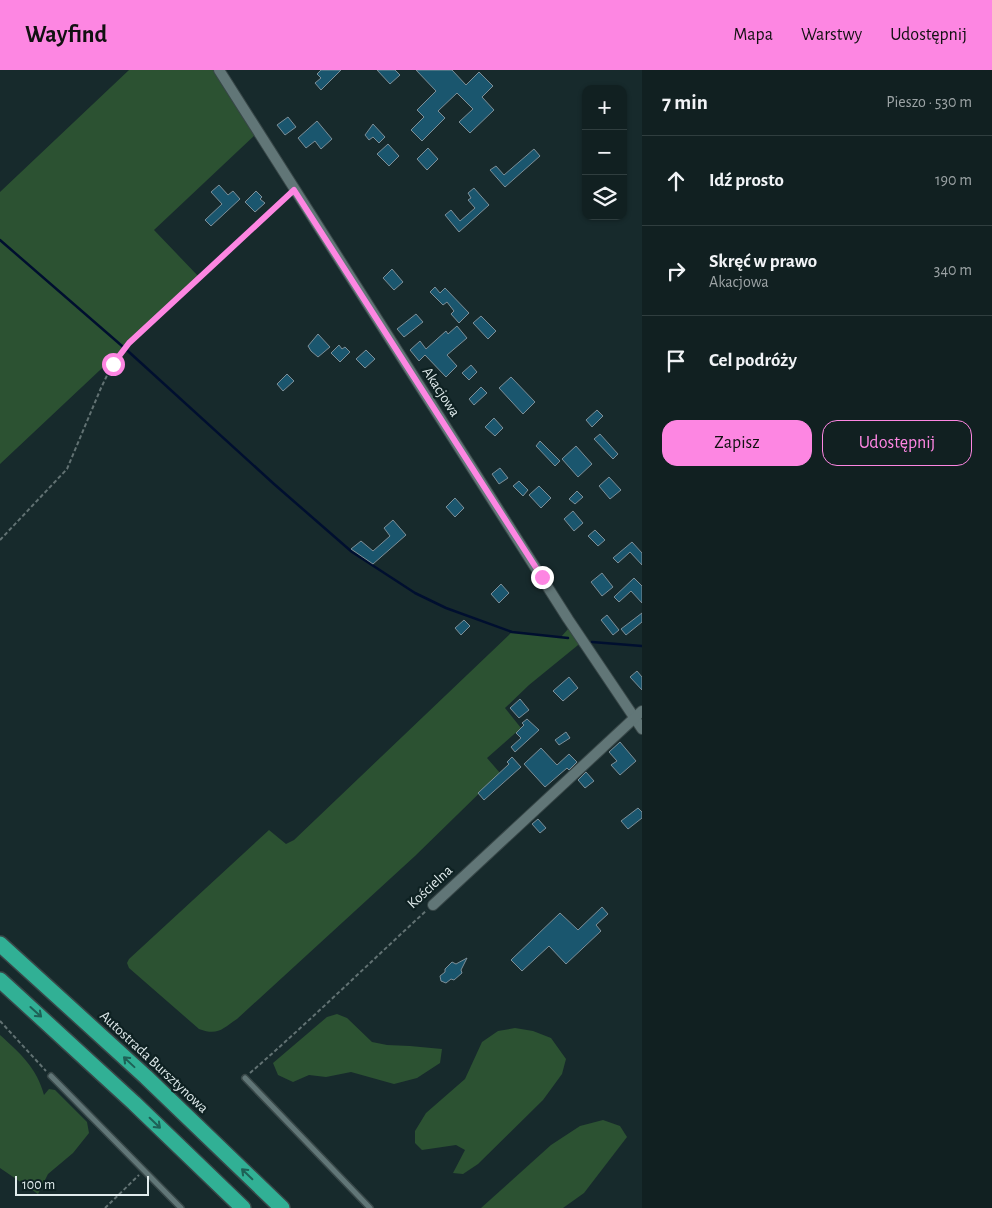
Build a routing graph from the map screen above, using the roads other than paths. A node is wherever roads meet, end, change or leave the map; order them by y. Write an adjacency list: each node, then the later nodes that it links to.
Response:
1 (219, 70): 2 (street, Akacjowa)
2 (638, 714): 3 (street, Akacjowa); 4 (street, Kościelna)
3 (642, 729)
4 (433, 905)
5 (0, 944): 11 (highway, Autostrada Bursztynowa, one-way to 5)
6 (0, 980): 10 (highway, one-way to 10)
7 (51, 1076): 9 (lane)
8 (245, 1078): 12 (lane)
9 (181, 1208)
10 (243, 1208)
11 (282, 1208)
12 (370, 1208)

